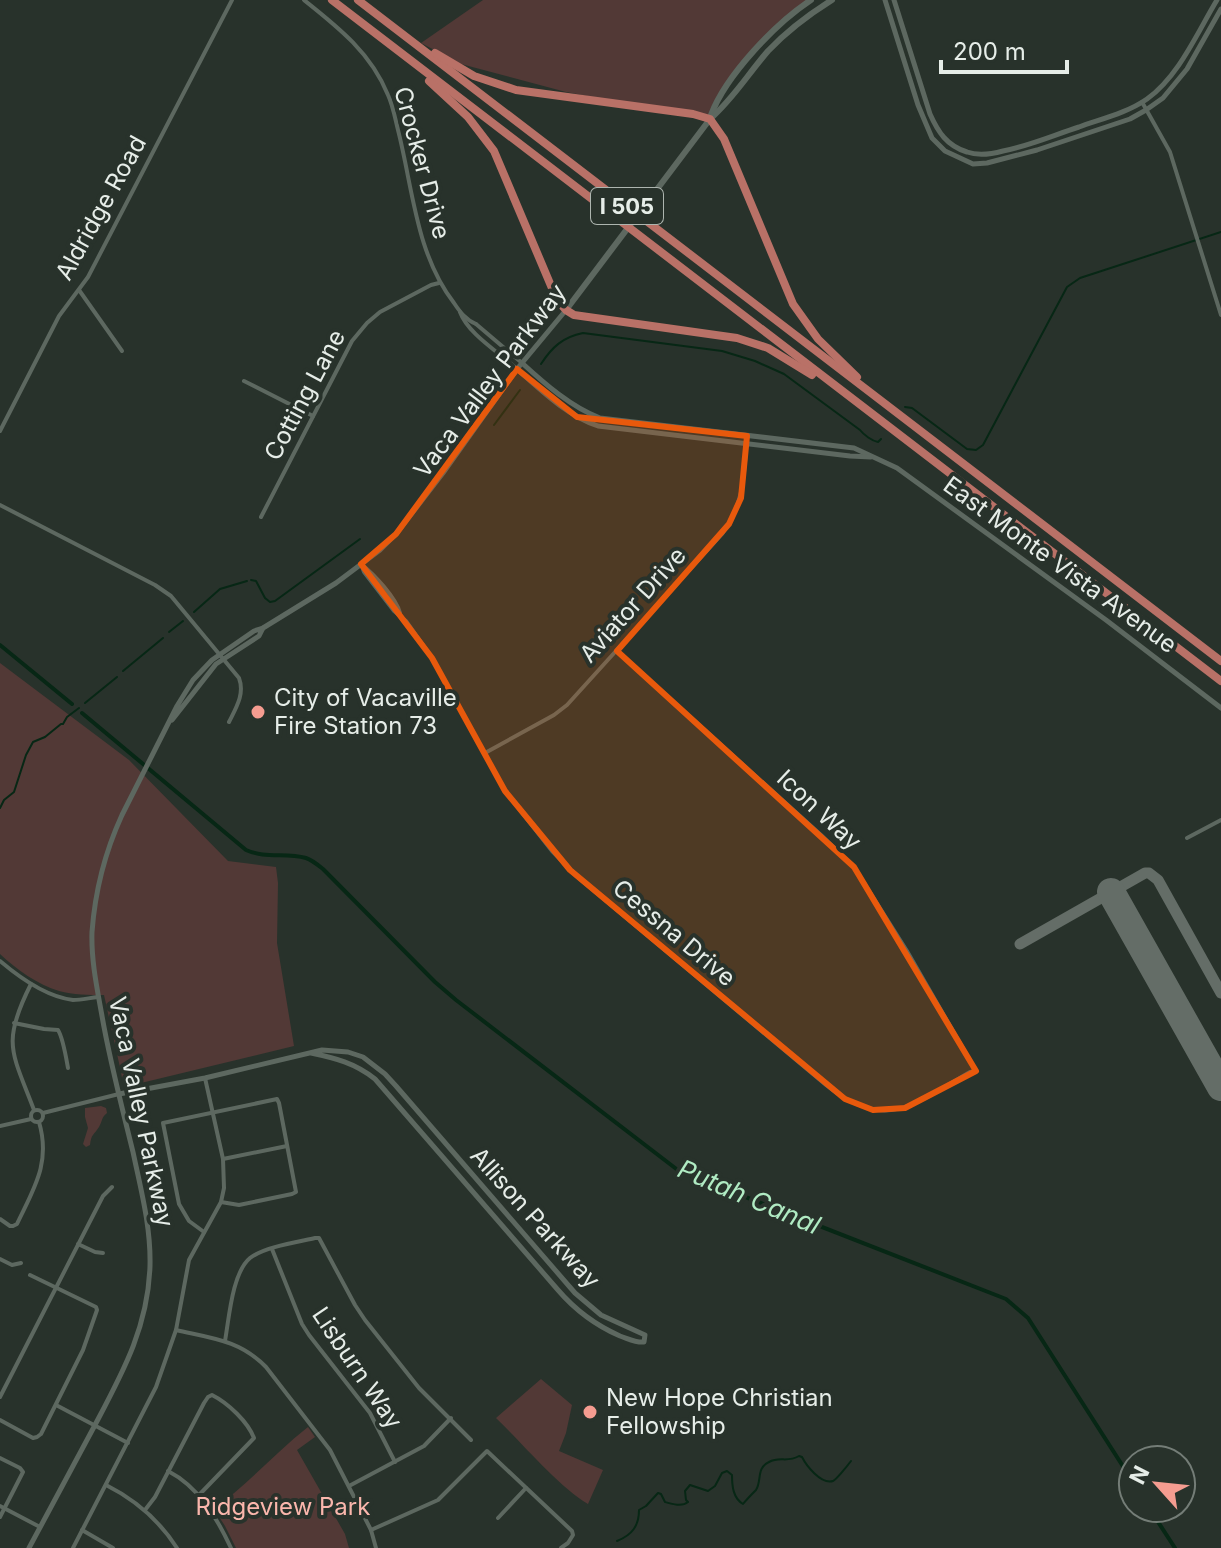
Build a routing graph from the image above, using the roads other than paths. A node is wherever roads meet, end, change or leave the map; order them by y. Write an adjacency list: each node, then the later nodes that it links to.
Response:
1 (232, 0): 17 (street, Aldridge Road)
2 (304, 0): 16 (street, Crocker Drive)
3 (332, 0): 12 (highway, I 505)
4 (358, 0): 11 (highway, I 505)
5 (811, 0): 15 (main road, Vaca Valley Parkway)
6 (832, 0): 15 (main road, Vaca Valley Parkway)
7 (885, 0): 14 (street)
8 (894, 0): 13 (street)
9 (1217, 0): 13 (street)
10 (1221, 9): 14 (street)
11 (374, 12): 15 (highway); 25 (highway, I 505)
12 (412, 62): 19 (highway); 28 (highway, I 505)
13 (1142, 102): 14 (street)
14 (1146, 110): 20 (street)
15 (710, 119): 19 (main road, Vaca Valley Parkway); 25 (highway)
16 (439, 283): 18 (street, Crocker Drive); 26 (street, Cotting Lane)
17 (79, 290): 21 (street); 30 (street, Aldridge Road)
18 (459, 310): 22 (street, Crocker Drive); 23 (street, Crocker Drive)
19 (566, 310): 22 (street, Vaca Valley Parkway); 28 (highway)
20 (1221, 315)
21 (122, 351)
22 (522, 363): 23 (street, Vaca Valley Parkway); 29 (street, East Monte Vista Avenue)
23 (517, 369): 27 (street, East Monte Vista Avenue); 36 (street, Vaca Valley Parkway)
24 (244, 381): 26 (street)
25 (880, 400): 39 (highway, I 505)
26 (313, 416): 35 (street, Cotting Lane)
27 (579, 418): 29 (street); 32 (street, East Monte Vista Avenue)
28 (878, 418): 40 (highway, I 505)
29 (632, 423): 31 (street, East Monte Vista Avenue)
30 (0, 431)
31 (747, 436): 32 (street, Aviator Drive); 33 (street, East Monte Vista Avenue)
32 (747, 444): 33 (street, East Monte Vista Avenue); 37 (street, Aviator Drive)
33 (874, 457): 41 (street, East Monte Vista Avenue)
34 (0, 505): 38 (street)
35 (261, 517)
36 (361, 564): 38 (street, Vaca Valley Parkway); 43 (street, Cessna Drive)
37 (617, 651): 43 (street, Aviator Drive); 50 (street, Icon Way)
38 (222, 656): 42 (street); 48 (street, Vaca Valley Parkway)
39 (1221, 661)
40 (1221, 681)
41 (1221, 708)
42 (229, 722)
43 (484, 754): 50 (street, Cessna Drive)
44 (1221, 820): 45 (street)
45 (1187, 838)
46 (0, 961): 47 (street)
47 (31, 984): 48 (street); 49 (street)
48 (98, 997): 54 (street, Vaca Valley Parkway)
49 (14, 1023): 52 (street); 55 (street)
50 (953, 1031)
51 (311, 1053): 51 (street, Allison Parkway); 53 (street, Allison Parkway)
52 (68, 1068)
53 (205, 1078): 54 (street, Allison Parkway); 56 (street)
54 (119, 1094): 57 (street); 80 (street, Vaca Valley Parkway)
55 (34, 1110): 57 (street); 58 (street)
56 (213, 1112): 61 (street); 62 (street); 66 (street)
57 (43, 1113): 59 (street)
58 (31, 1119): 59 (street); 60 (street)
59 (39, 1122): 65 (street)
60 (0, 1126)
61 (287, 1146): 62 (street); 64 (street)
62 (223, 1159): 64 (street)
63 (112, 1187): 67 (street)
64 (221, 1202): 66 (street)
65 (0, 1219)
66 (204, 1232): 74 (street)
67 (78, 1244): 69 (street); 73 (street)
68 (272, 1249): 75 (street); 78 (street); 84 (street, Lisburn Way)
69 (103, 1253)
70 (0, 1259): 71 (street)
71 (21, 1263)
72 (30, 1275): 73 (street)
73 (56, 1288): 76 (street); 77 (street)
74 (176, 1330): 75 (street); 82 (street)
75 (225, 1341): 87 (street)
76 (0, 1397)
77 (56, 1405): 79 (street); 80 (street)
78 (451, 1418): 81 (street); 84 (street)
79 (0, 1420)
80 (95, 1425): 82 (street); 94 (street, Vaca Valley Parkway)
81 (471, 1440)
82 (128, 1443): 86 (street)
83 (0, 1458): 90 (street)
84 (395, 1462): 87 (street)
85 (168, 1471): 89 (street); 89 (street); 91 (street)
86 (106, 1485): 91 (street); 95 (street)
87 (349, 1486): 96 (street)
88 (526, 1488): 93 (street); 96 (street); 103 (street)
89 (199, 1495): 101 (street)
90 (2, 1507): 92 (street); 94 (street)
91 (145, 1510): 100 (street)
92 (0, 1517)
93 (498, 1518)
94 (40, 1527): 97 (street, Vaca Valley Parkway)
95 (82, 1530): 98 (street); 99 (street)
96 (371, 1530): 102 (street)
97 (29, 1548)
98 (73, 1548)
99 (113, 1548)
100 (177, 1548)
101 (231, 1548)
102 (376, 1548)
103 (561, 1548)

